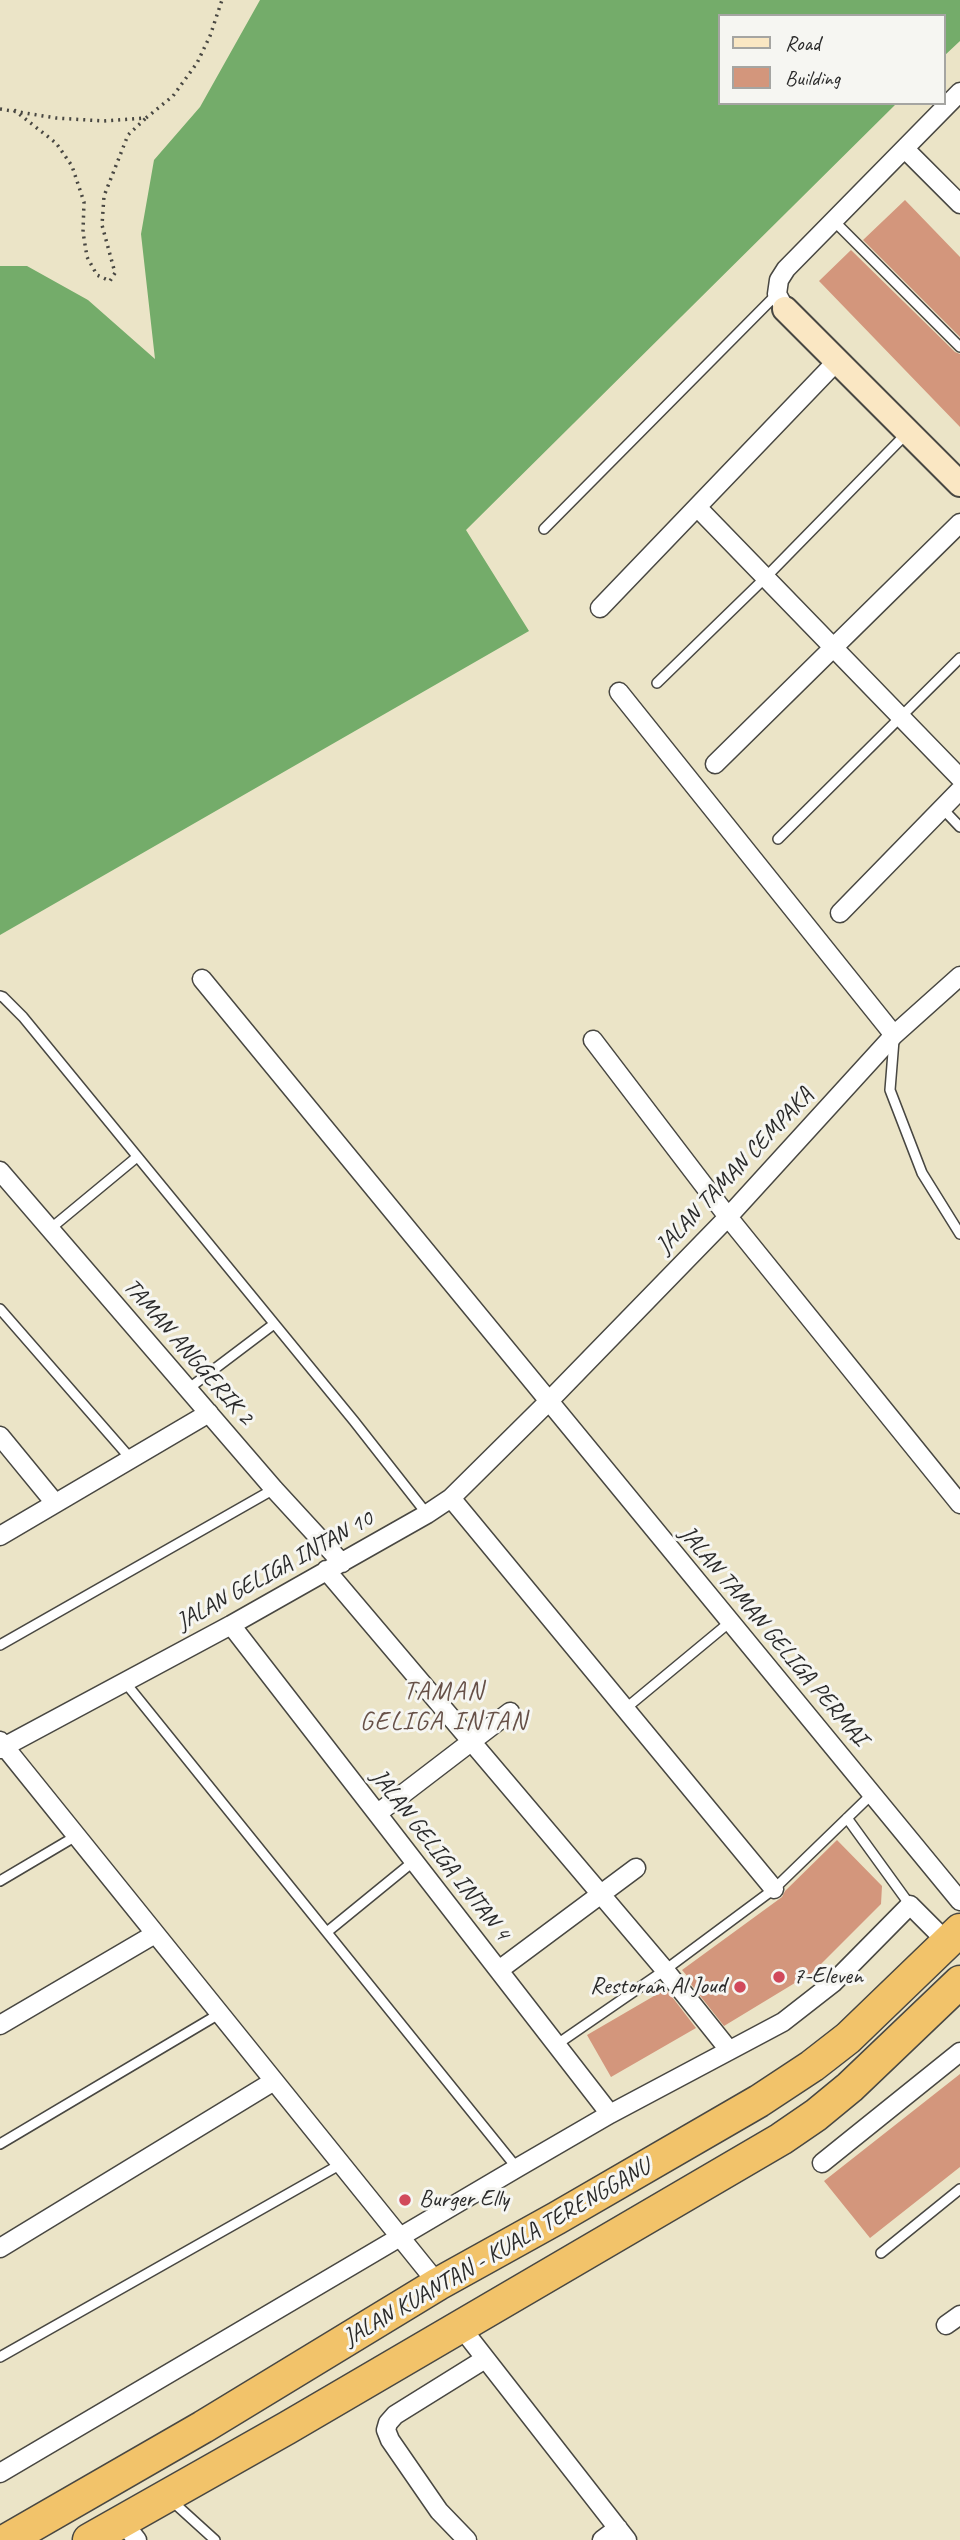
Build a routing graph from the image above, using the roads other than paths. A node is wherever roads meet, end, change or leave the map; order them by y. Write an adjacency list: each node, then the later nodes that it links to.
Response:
1 (960, 93): 2 (street)
2 (905, 149): 3 (street); 4 (street)
3 (960, 204)
4 (833, 220): 5 (street); 6 (lane)
5 (781, 301): 7 (street); 12 (lane)
6 (960, 347)
7 (837, 361): 8 (street); 10 (street)
8 (908, 432): 9 (street); 13 (lane)
9 (958, 478)
10 (697, 508): 13 (street); 14 (street)
11 (960, 523): 15 (street)
12 (544, 529)
13 (765, 578): 15 (street); 17 (lane)
14 (600, 608)
15 (833, 650): 19 (street); 20 (street)
16 (960, 657): 19 (lane)
17 (657, 683)
18 (619, 692): 30 (street)
19 (901, 717): 21 (street); 25 (lane)
20 (715, 764)
21 (960, 778)
22 (960, 790): 23 (street)
23 (942, 808): 24 (lane); 26 (street)
24 (960, 827)
25 (778, 839)
26 (839, 913)
27 (960, 976): 30 (street, JALAN TAMAN CEMPAKA)
28 (202, 979): 40 (street, JALAN TAMAN GELIGA PERMAI)
29 (0, 996): 32 (lane)
30 (894, 1035): 34 (street, JALAN TAMAN CEMPAKA); 36 (lane)
31 (593, 1040): 34 (street)
32 (137, 1157): 35 (lane); 38 (lane)
33 (0, 1171): 35 (street, TAMAN ANGGERIK 2)
34 (729, 1217): 40 (street, JALAN TAMAN CEMPAKA); 47 (street)
35 (50, 1229): 39 (street, TAMAN ANGGERIK 2)
36 (960, 1234)
37 (0, 1309): 43 (lane)
38 (274, 1324): 39 (lane); 48 (lane)
39 (188, 1389): 41 (street, TAMAN ANGGERIK 2)
40 (548, 1402): 45 (street, JALAN GELIGA INTAN 10); 51 (street, JALAN TAMAN GELIGA PERMAI)
41 (209, 1413): 43 (street); 44 (street, TAMAN ANGGERIK 2)
42 (0, 1436): 46 (street)
43 (131, 1459): 46 (street)
44 (274, 1489): 50 (street, TAMAN ANGGERIK 2); 53 (lane)
45 (450, 1498): 48 (street, JALAN GELIGA INTAN 10); 55 (street)
46 (55, 1503): 49 (street)
47 (960, 1504)
48 (426, 1514): 50 (street, JALAN GELIGA INTAN 10)
49 (0, 1536)
50 (334, 1567): 52 (street, JALAN GELIGA INTAN 10); 57 (street, TAMAN ANGGERIK 2)
51 (730, 1622): 55 (lane); 59 (street, JALAN TAMAN GELIGA PERMAI)
52 (231, 1625): 54 (street, JALAN GELIGA INTAN 10); 60 (street, JALAN GELIGA INTAN 4)
53 (0, 1645)
54 (124, 1681): 58 (street, JALAN GELIGA INTAN 10); 70 (lane)
55 (625, 1709): 66 (street)
56 (510, 1712): 57 (street)
57 (471, 1742): 60 (street); 67 (street, TAMAN ANGGERIK 2)
58 (1, 1746): 62 (street)
59 (872, 1794): 61 (lane); 68 (street, JALAN TAMAN GELIGA PERMAI)
60 (377, 1813): 63 (street, JALAN GELIGA INTAN 4)
61 (847, 1818): 66 (lane); 69 (lane)
62 (76, 1836): 65 (lane); 71 (street)
63 (414, 1861): 70 (lane); 73 (street, JALAN GELIGA INTAN 4)
64 (636, 1868): 67 (street)
65 (0, 1881)
66 (774, 1889): 74 (lane)
67 (601, 1895): 73 (street); 74 (street, TAMAN ANGGERIK 2)
68 (960, 1901)
69 (910, 1905): 72 (street); 79 (street)
70 (327, 1932): 86 (lane)
71 (155, 1934): 76 (street); 77 (street)
72 (954, 1936): 91 (highway, JALAN KUANTAN - KUALA TERENGGANU)
73 (499, 1970): 78 (street, JALAN GELIGA INTAN 4)
74 (665, 1970): 78 (lane); 79 (street, TAMAN ANGGERIK 2)
75 (960, 1982): 92 (highway, JALAN KUANTAN - KUALA TERENGGANU)
76 (219, 2014): 81 (street); 83 (lane)
77 (0, 2025)
78 (556, 2045): 82 (street, JALAN GELIGA INTAN 4)
79 (729, 2050): 82 (street)
80 (960, 2052): 84 (street)
81 (274, 2081): 85 (street); 89 (street)
82 (610, 2114): 86 (street)
83 (0, 2144)
84 (822, 2163)
85 (341, 2164): 88 (street); 93 (lane)
86 (517, 2168): 88 (street)
87 (960, 2189): 90 (lane)
88 (400, 2237): 91 (street); 95 (street)
89 (0, 2248)
90 (881, 2253)
91 (438, 2284): 99 (highway, JALAN KUANTAN - KUALA TERENGGANU)
92 (460, 2326): 94 (street); 96 (highway, JALAN KUANTAN - KUALA TERENGGANU)
93 (0, 2357)
94 (485, 2358): 98 (street); 102 (street)
95 (0, 2473)
96 (166, 2496): 97 (highway, JALAN KUANTAN - KUALA TERENGGANU); 101 (lane)
97 (130, 2530): 100 (highway, JALAN KUANTAN - KUALA TERENGGANU)
98 (622, 2534): 103 (street)
99 (7, 2540)
100 (89, 2540)
101 (215, 2540)
102 (467, 2540)
103 (603, 2540)

